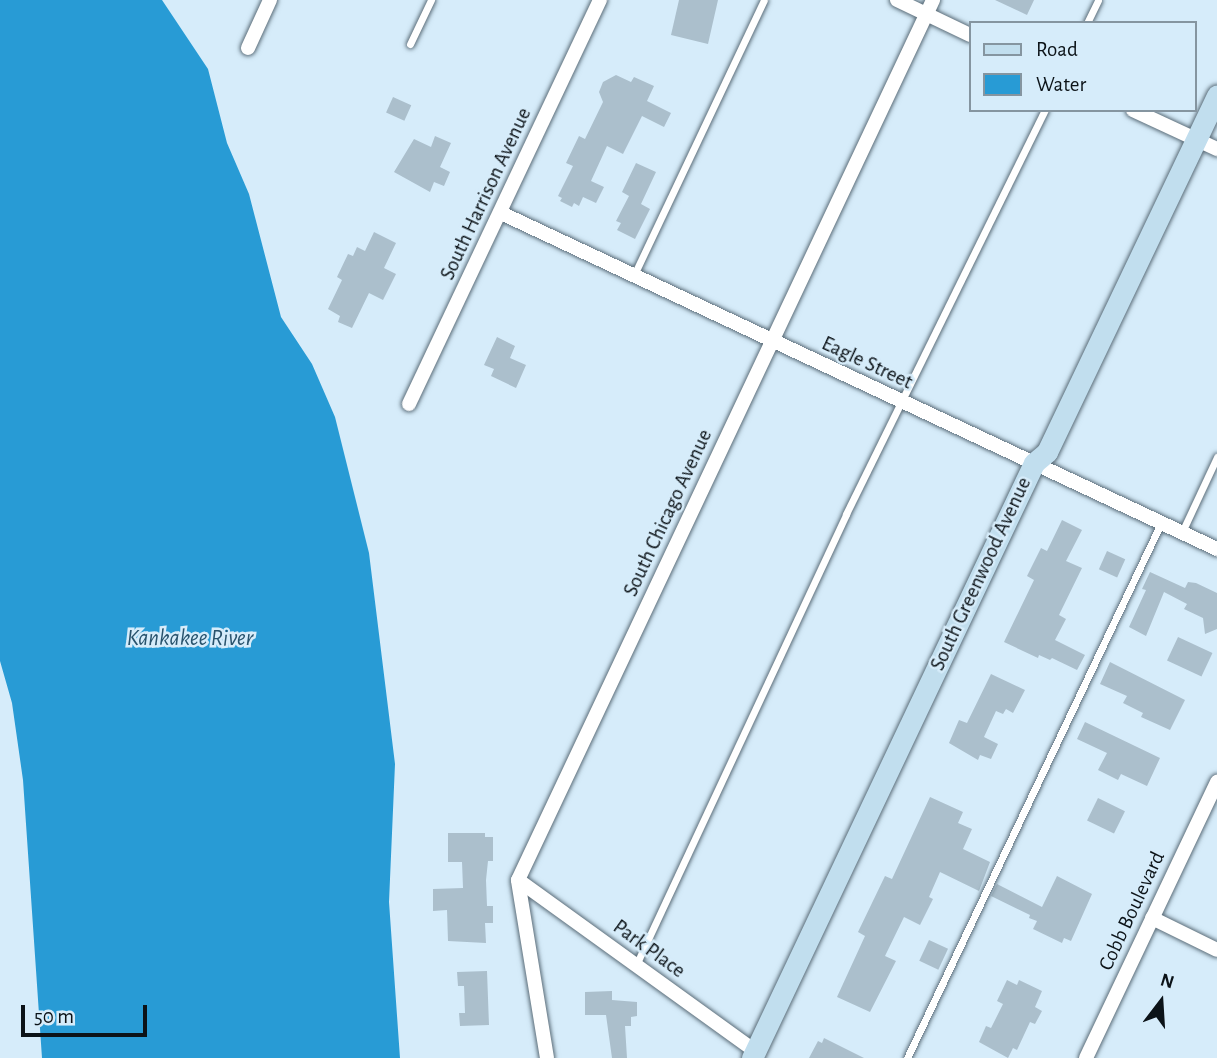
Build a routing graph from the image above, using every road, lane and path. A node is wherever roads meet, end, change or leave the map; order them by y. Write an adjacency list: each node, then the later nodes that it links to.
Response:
1 (270, 0): 12 (street)
2 (431, 0): 11 (lane)
3 (600, 0): 18 (street, South Harrison Avenue)
4 (764, 0): 19 (lane)
5 (897, 0): 8 (street)
6 (933, 0): 8 (street, South Chicago Avenue)
7 (1098, 0): 9 (lane)
8 (926, 15): 10 (street); 20 (street, South Chicago Avenue)
9 (1088, 21)
10 (968, 34)
11 (410, 44)
12 (248, 48)
13 (1217, 94): 16 (street, South Greenwood Avenue)
14 (1044, 112): 21 (lane)
15 (1137, 112): 16 (street)
16 (1196, 139): 17 (street); 24 (street, South Greenwood Avenue)
17 (1217, 149)
18 (501, 213): 19 (street, Eagle Street); 22 (street, South Harrison Avenue)
19 (633, 277): 20 (street, Eagle Street)
20 (772, 342): 21 (street, Eagle Street); 29 (street, South Chicago Avenue)
21 (901, 402): 24 (street, Eagle Street); 32 (lane)
22 (409, 404)
23 (1217, 457): 26 (lane)
24 (1034, 463): 25 (street, Eagle Street); 33 (street, South Greenwood Avenue)
25 (1161, 523): 26 (street, Eagle Street); 35 (lane)
26 (1182, 533): 27 (street, Eagle Street)
27 (1217, 549)
28 (1217, 782): 30 (street, Cobb Boulevard)
29 (518, 880): 32 (street, Park Place); 34 (street)
30 (1152, 918): 31 (street); 36 (street, Cobb Boulevard)
31 (1217, 950)
32 (636, 965): 33 (street, Park Place)
33 (753, 1055)
34 (547, 1058)
35 (907, 1058)
36 (1086, 1058)

